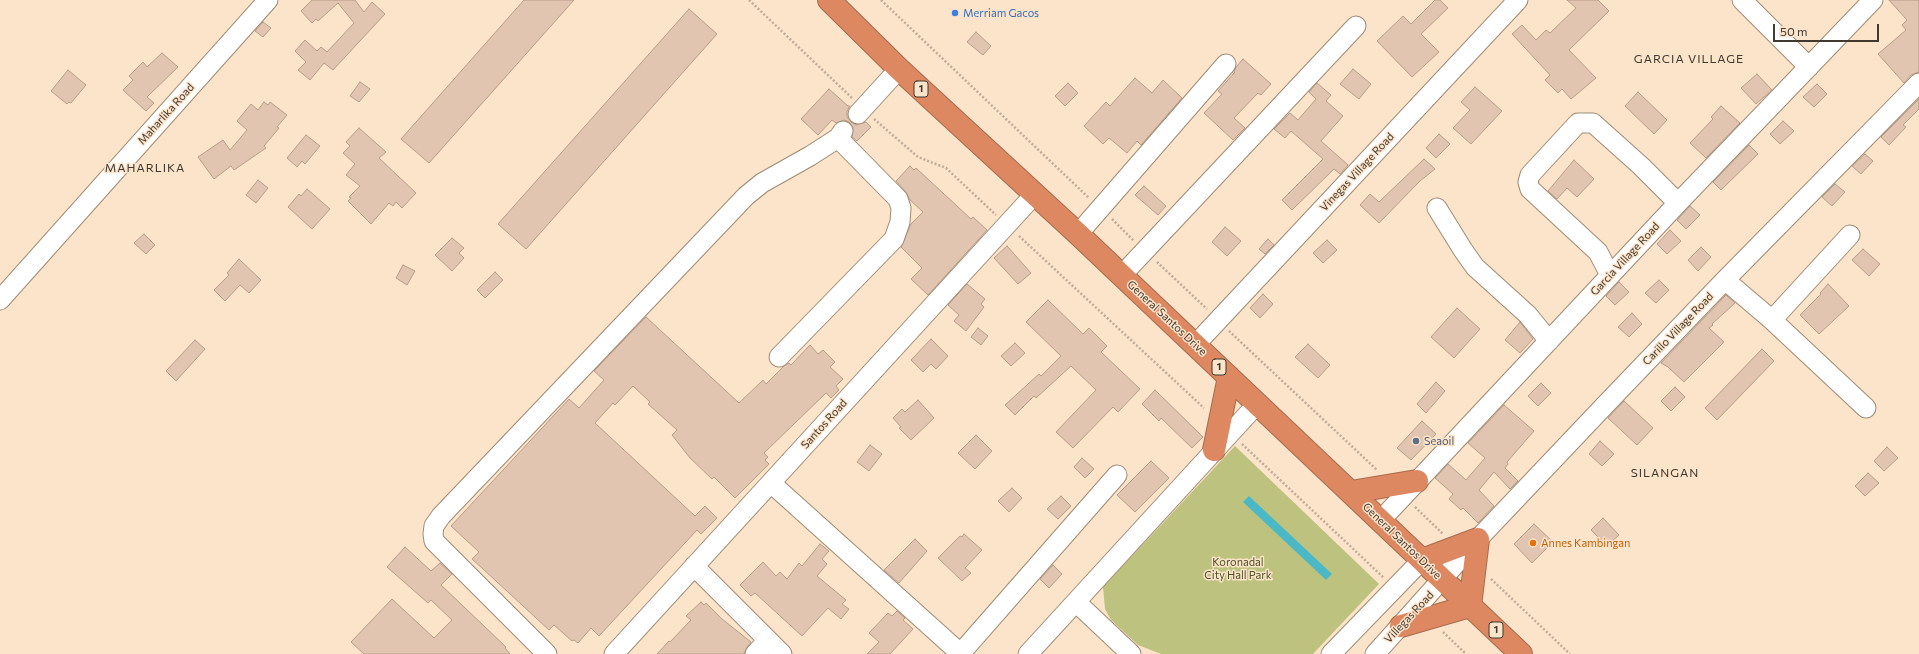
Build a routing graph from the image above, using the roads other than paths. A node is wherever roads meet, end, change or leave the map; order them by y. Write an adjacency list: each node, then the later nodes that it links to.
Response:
1 (268, 0): 20 (street, Maharlika Road)
2 (829, 0): 9 (highway, General Santos Drive / 1)
3 (1518, 0): 23 (street, Vinegas Village Road)
4 (1742, 0): 8 (street)
5 (1873, 0): 8 (street, Garcia Village Road)
6 (1356, 26): 17 (street)
7 (1226, 64): 15 (street)
8 (1809, 67): 13 (street, Garcia Village Road)
9 (899, 69): 11 (street); 12 (highway, General Santos Drive / 1)
10 (1919, 82): 19 (street, Carillo Village Road)
11 (861, 112)
12 (1035, 194): 15 (highway, General Santos Drive / 1); 30 (street, Santos Road)
13 (1678, 203): 18 (street, Garcia Village Road); 18 (street)
14 (1437, 208): 22 (street)
15 (1078, 234): 17 (highway, General Santos Drive / 1)
16 (1850, 235): 21 (street)
17 (1122, 275): 23 (highway, General Santos Drive / 1)
18 (1610, 275): 22 (street, Garcia Village Road)
19 (1725, 280): 21 (street); 34 (street, Carillo Village Road)
20 (0, 300)
21 (1772, 320): 27 (street)
22 (1549, 341): 31 (street, Garcia Village Road)
23 (1195, 345): 25 (highway, General Santos Drive / 1)
24 (780, 357): 42 (street)
25 (1229, 377): 26 (highway, General Santos Drive / 1); 28 (highway)
26 (1258, 403): 28 (street); 32 (highway, General Santos Drive / 1)
27 (1866, 408)
28 (1214, 450): 38 (street)
29 (1117, 475): 45 (street)
30 (771, 483): 36 (street, Santos Road); 45 (street)
31 (1411, 489): 32 (highway); 33 (street, Garcia Village Road)
32 (1351, 492): 33 (highway, General Santos Drive / 1)
33 (1380, 521): 35 (highway, General Santos Drive / 1)
34 (1478, 539): 35 (highway); 37 (street, Carillo Village Road); 39 (highway)
35 (1422, 560): 37 (highway, General Santos Drive / 1); 48 (street)
36 (694, 566): 41 (street); 43 (street, Santos Road)
37 (1443, 580): 39 (highway, General Santos Drive / 1); 40 (street, Villegas Road)
38 (1076, 602): 46 (street); 47 (street)
39 (1470, 606): 40 (highway); 50 (highway, General Santos Drive / 1)
40 (1401, 626): 49 (street, Villegas Road)
41 (761, 647): 44 (street)
42 (547, 654)
43 (614, 654)
44 (782, 654)
45 (960, 654)
46 (1028, 654)
47 (1131, 654)
48 (1331, 654)
49 (1375, 654)
50 (1521, 654)

